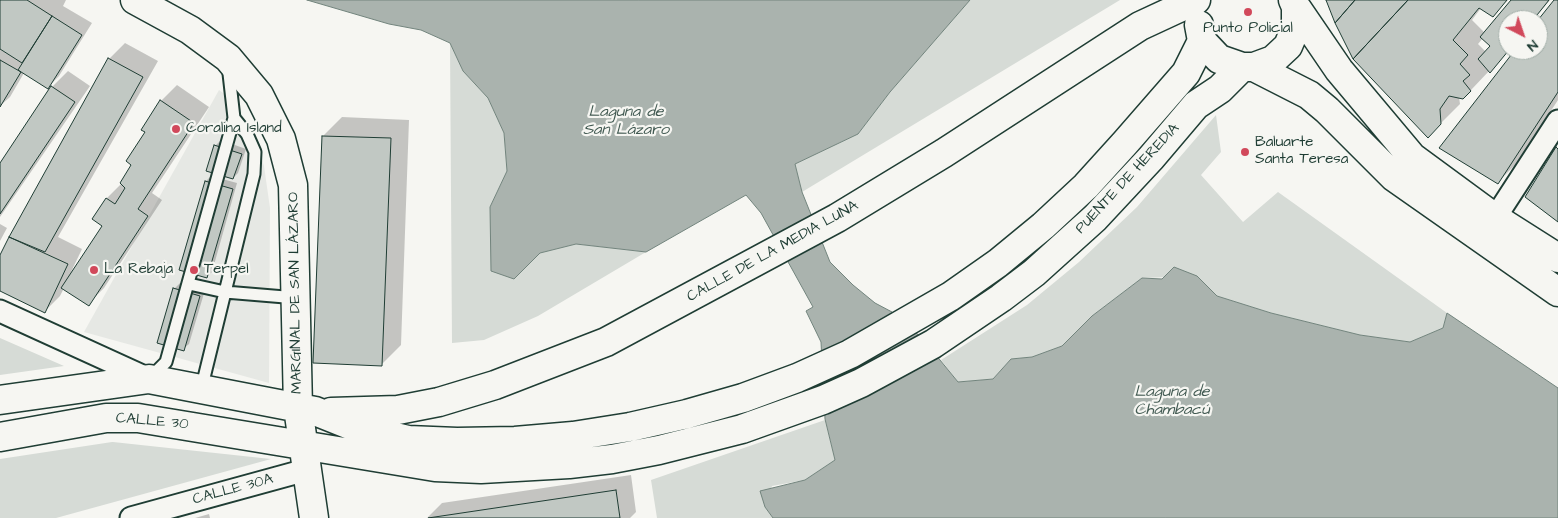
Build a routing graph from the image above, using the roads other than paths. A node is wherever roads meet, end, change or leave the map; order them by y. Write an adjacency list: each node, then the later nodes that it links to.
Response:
1 (135, 0): 6 (main road, MARGINAL DE SAN LÁZARO)
2 (1196, 0): 20 (main road, CALLE DE LA MEDIA LUNA)
3 (1202, 0): 5 (main road)
4 (1294, 4): 7 (main road); 10 (main road)
5 (1202, 41): 7 (main road); 20 (main road, PUENTE DE HEREDIA)
6 (228, 58): 8 (lane); 15 (main road, MARGINAL DE SAN LÁZARO)
7 (1248, 67): 14 (main road); 22 (main road, PUENTE DE HEREDIA)
8 (234, 118): 12 (lane); 13 (lane)
9 (1558, 121): 10 (street)
10 (1495, 218): 11 (main road)
11 (1558, 258)
12 (189, 284): 13 (lane); 17 (lane)
13 (225, 292): 15 (lane); 18 (lane)
14 (1558, 292)
15 (297, 298): 20 (main road, MARGINAL DE SAN LÁZARO)
16 (0, 312): 17 (street)
17 (149, 379): 18 (main road); 19 (main road)
18 (201, 390): 20 (main road)
19 (0, 400)
20 (306, 410): 22 (main road, MARGINAL DE SAN LÁZARO)
21 (0, 437): 22 (main road, CALLE 30)
22 (305, 458): 23 (street, CALLE 30A); 24 (main road, MARGINAL DE SAN LÁZARO)
23 (130, 518)
24 (314, 518)

